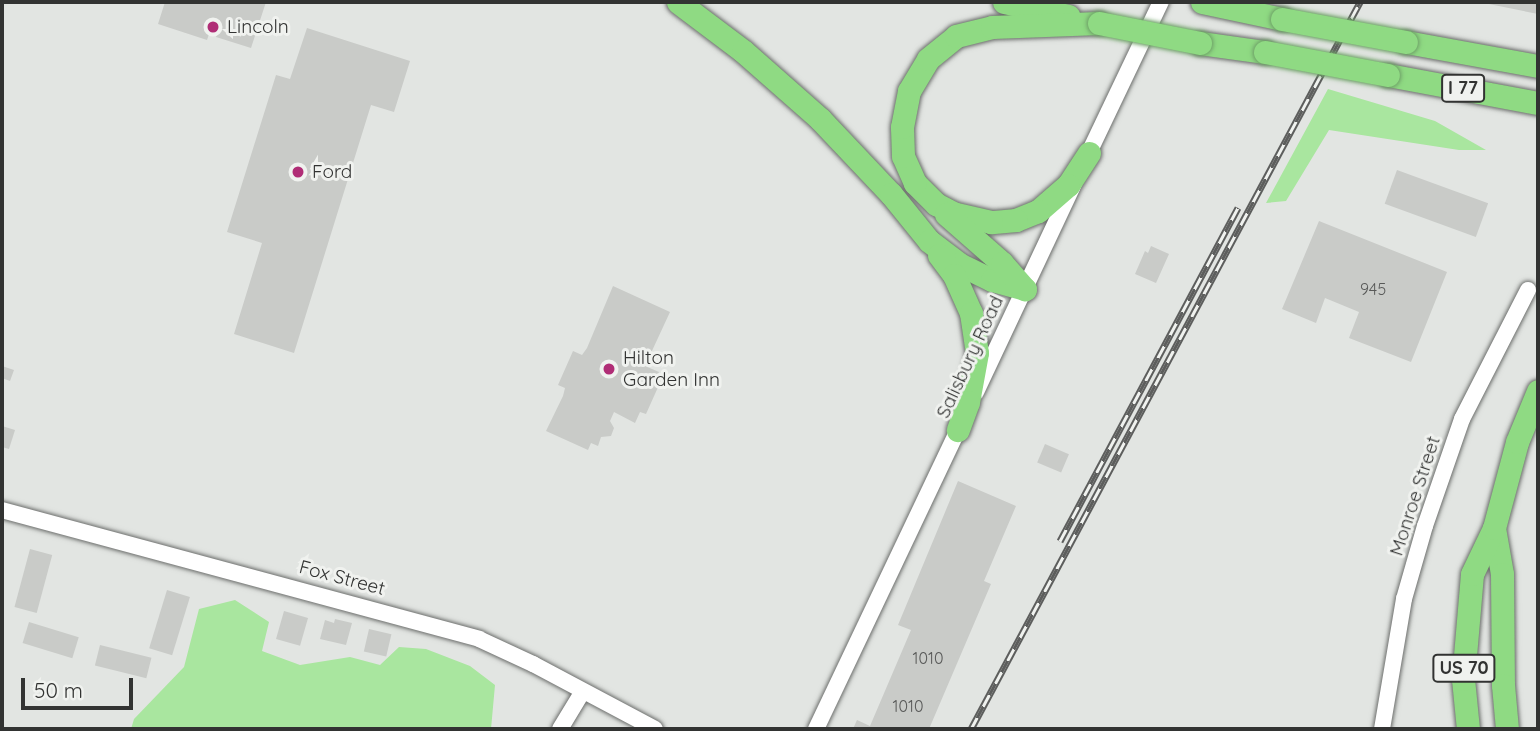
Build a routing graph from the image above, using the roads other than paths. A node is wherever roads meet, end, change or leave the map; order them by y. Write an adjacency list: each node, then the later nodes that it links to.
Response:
1 (678, 2): 10 (highway)
2 (1004, 2): 5 (highway, I 77)
3 (1161, 2): 8 (street, Salisbury Road)
4 (1210, 3): 6 (highway, I 77, bridge)
5 (1099, 23): 7 (highway, I 77, bridge); 9 (highway)
6 (1538, 66)
7 (1538, 103)
8 (1089, 153): 9 (highway); 11 (street, Salisbury Road)
9 (936, 204): 11 (highway)
10 (929, 241): 11 (highway); 15 (highway)
11 (1025, 289): 15 (street, Salisbury Road)
12 (1528, 289): 23 (street, Monroe Street)
13 (1538, 391): 16 (highway, US 70)
14 (1538, 416): 16 (highway)
15 (958, 430): 22 (street, Salisbury Road)
16 (1517, 442): 18 (highway, US 70)
17 (3, 516): 19 (street, Fox Street)
18 (1494, 528): 24 (highway, US 70); 25 (highway, US 70)
19 (583, 691): 20 (street); 21 (street, Fox Street)
20 (561, 729)
21 (655, 729)
22 (816, 729)
23 (1382, 729)
24 (1468, 729)
25 (1507, 729)

